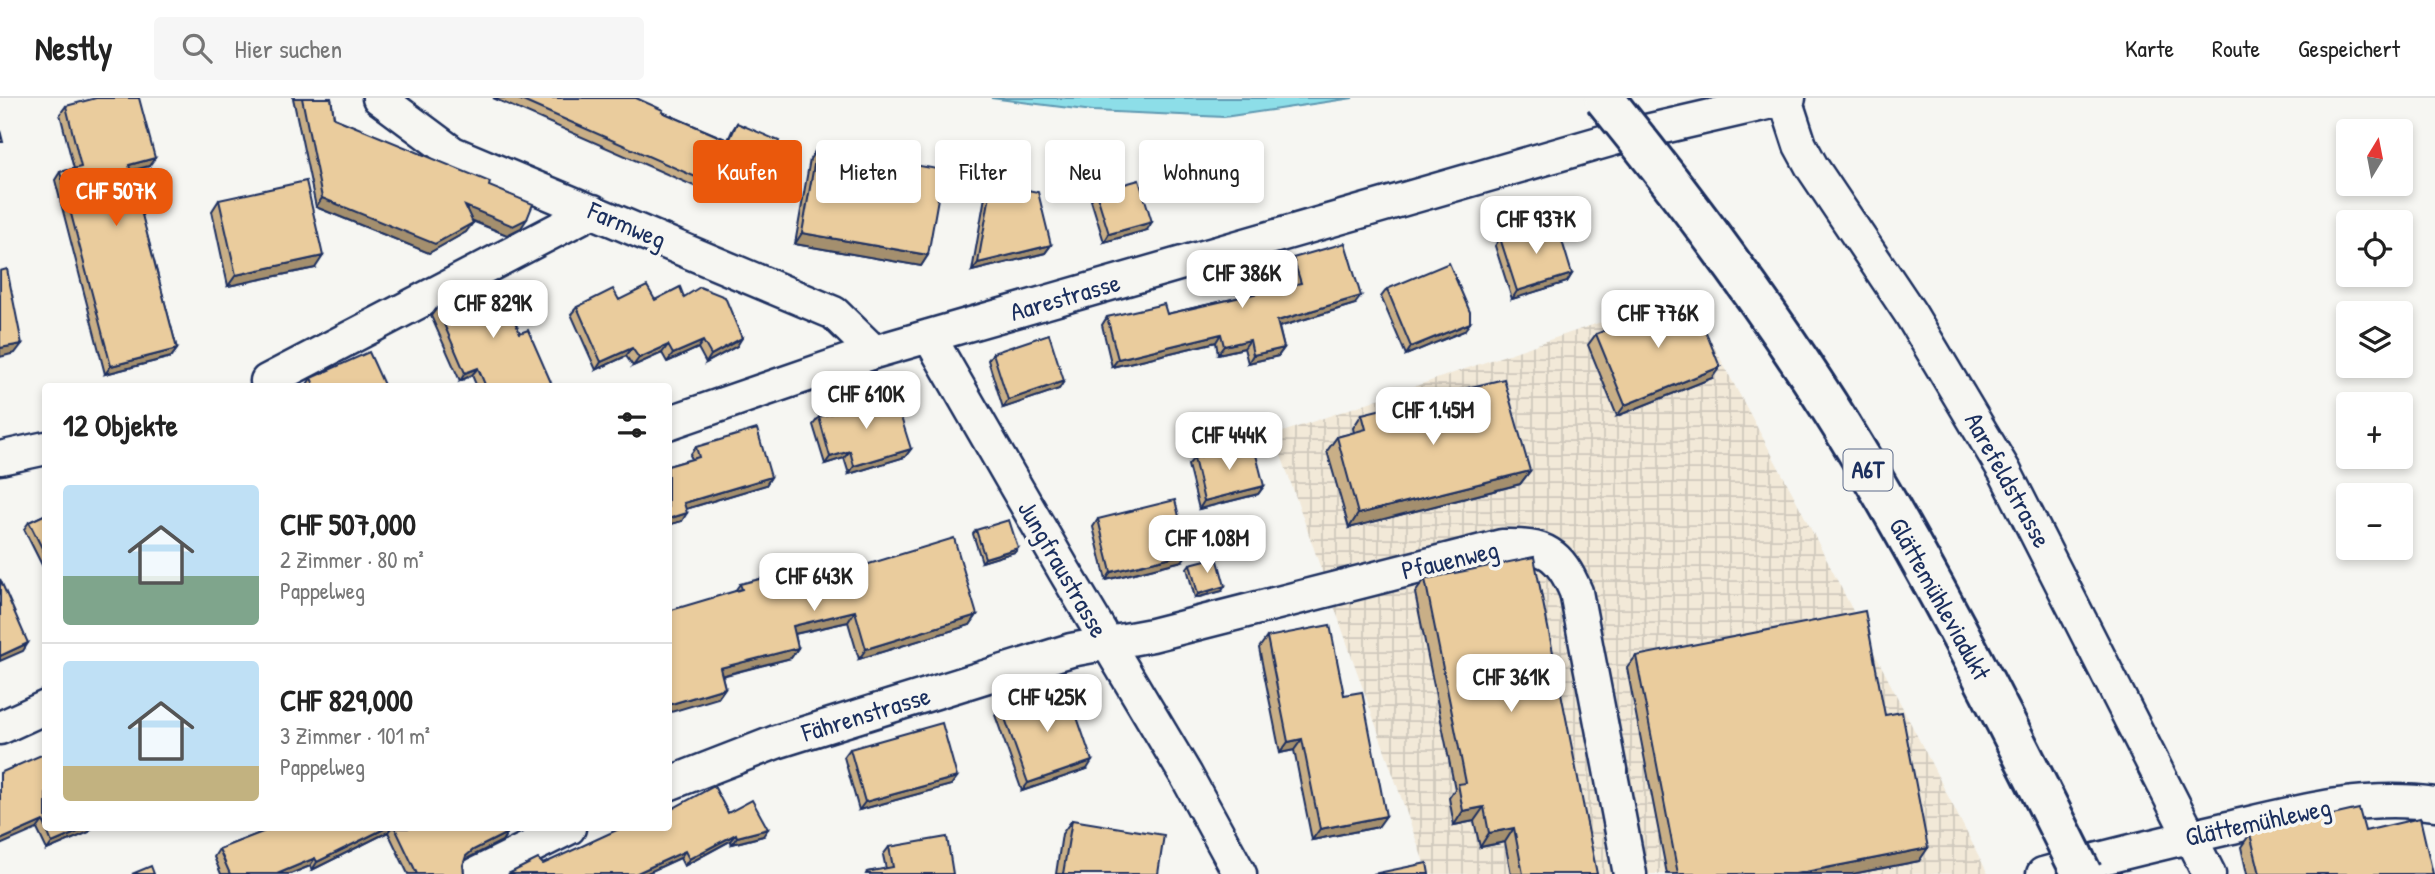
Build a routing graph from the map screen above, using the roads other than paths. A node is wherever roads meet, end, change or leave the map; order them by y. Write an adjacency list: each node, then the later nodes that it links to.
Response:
1 (379, 98): 4 (street, Farmweg)
2 (1604, 98): 22 (highway, Glättemühleviadukt / A6T, bridge)
3 (1787, 99): 5 (street, Aarestrasse); 17 (street, Aarefeldstrasse)
4 (593, 211): 6 (street, Farmweg); 7 (street)
5 (929, 336): 6 (street, Aarestrasse); 11 (street, Jungfraustrasse)
6 (874, 352): 8 (street, Aarestrasse)
7 (268, 383)
8 (672, 422)
9 (42, 450): 10 (street)
10 (0, 458)
11 (1107, 643): 14 (street, Fährenstrasse); 19 (street, Jungfraustrasse); 20 (street, Pfauenweg)
12 (42, 709): 13 (street)
13 (0, 728)
14 (672, 782)
15 (2435, 804): 17 (street, Glättemühleweg)
16 (563, 831): 18 (street)
17 (2190, 837): 21 (street, Glättemühleweg); 23 (street, Aarefeldstrasse)
18 (476, 874)
19 (1240, 874)
20 (1630, 874)
21 (2043, 874)
22 (2082, 874)
23 (2209, 874)

